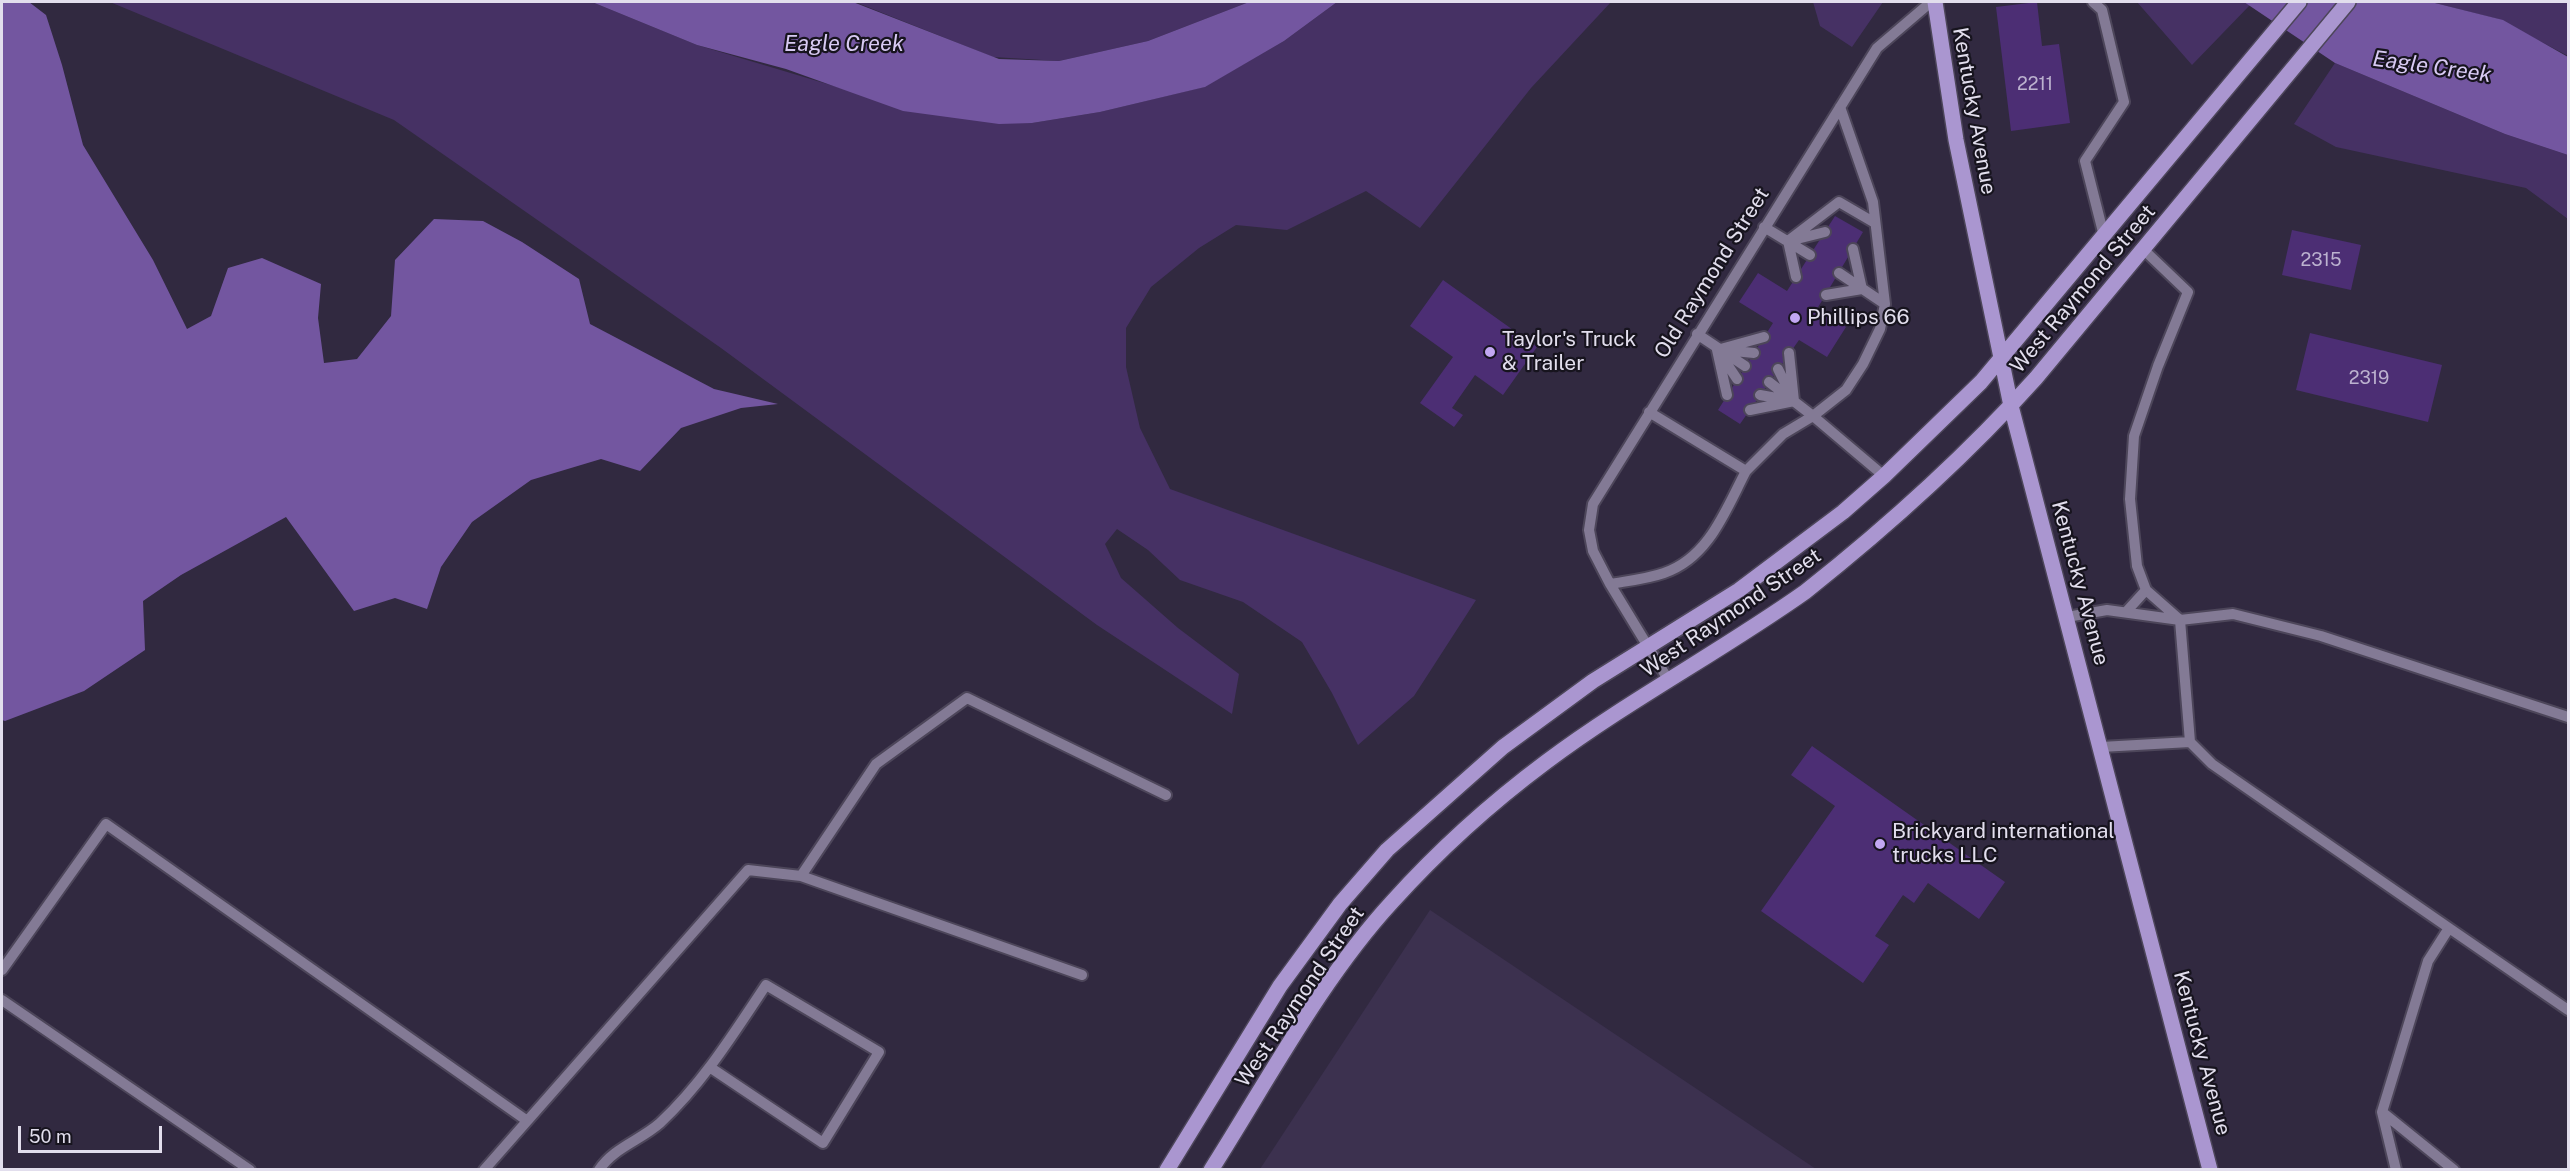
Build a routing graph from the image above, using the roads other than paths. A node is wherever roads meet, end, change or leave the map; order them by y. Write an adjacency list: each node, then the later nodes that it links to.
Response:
1 (1933, 2): 5 (lane, Old Raymond Street); 24 (main road, Kentucky Avenue)
2 (2093, 2): 9 (lane)
3 (2299, 2): 9 (main road, West Raymond Street)
4 (2348, 2): 12 (main road, West Raymond Street)
5 (1840, 107): 6 (lane); 7 (lane, Old Raymond Street)
6 (1875, 223): 10 (lane); 18 (lane)
7 (1764, 227): 10 (lane); 19 (lane, Old Raymond Street)
8 (1825, 232): 10 (lane)
9 (2104, 236): 24 (main road, West Raymond Street)
10 (1788, 241): 13 (lane); 15 (lane)
11 (1853, 249): 16 (lane)
12 (2144, 250): 32 (main road, West Raymond Street); 39 (lane)
13 (1810, 255)
14 (1839, 273): 16 (lane)
15 (1796, 277)
16 (1862, 289): 17 (lane); 18 (lane)
17 (1826, 295)
18 (1886, 304): 35 (lane)
19 (1697, 334): 21 (lane); 34 (lane, Old Raymond Street)
20 (1764, 337): 21 (lane)
21 (1717, 350): 22 (lane); 25 (lane); 27 (lane); 30 (lane)
22 (1754, 353)
23 (1789, 353): 31 (lane)
24 (2001, 358): 32 (main road, Kentucky Avenue); 37 (main road, West Raymond Street)
25 (1745, 366)
26 (1778, 369): 31 (lane)
27 (1737, 379)
28 (1769, 382): 31 (lane)
29 (1760, 394): 31 (lane)
30 (1728, 395)
31 (1794, 401): 33 (lane); 35 (lane)
32 (2011, 406): 41 (main road, Kentucky Avenue); 44 (main road, West Raymond Street)
33 (1750, 410)
34 (1649, 412): 36 (lane); 38 (lane, Old Raymond Street)
35 (1813, 416): 36 (lane); 37 (lane)
36 (1746, 471): 38 (lane)
37 (1884, 476): 43 (main road, West Raymond Street)
38 (1610, 584): 43 (lane, Old Raymond Street)
39 (2146, 590): 40 (lane); 42 (lane)
40 (2126, 612): 41 (lane); 42 (lane)
41 (2067, 616): 47 (main road, Kentucky Avenue)
42 (2180, 620): 45 (lane); 46 (lane)
43 (1649, 646): 44 (lane, Old Raymond Street); 61 (main road, West Raymond Street)
44 (1670, 681): 62 (main road, West Raymond Street)
45 (2568, 717)
46 (2190, 742): 47 (lane); 50 (lane)
47 (2101, 747): 63 (main road, Kentucky Avenue)
48 (1166, 795): 49 (lane)
49 (801, 876): 52 (lane); 57 (lane)
50 (2449, 928): 54 (lane); 56 (lane)
51 (2, 970): 57 (lane)
52 (1083, 975)
53 (2, 1000): 58 (lane)
54 (2568, 1010)
55 (711, 1068): 55 (lane); 60 (lane)
56 (2382, 1112): 64 (lane); 65 (lane)
57 (526, 1120): 59 (lane)
58 (250, 1170)
59 (484, 1170)
60 (598, 1170)
61 (1167, 1170)
62 (1212, 1170)
63 (2210, 1170)
64 (2396, 1170)
65 (2454, 1170)

